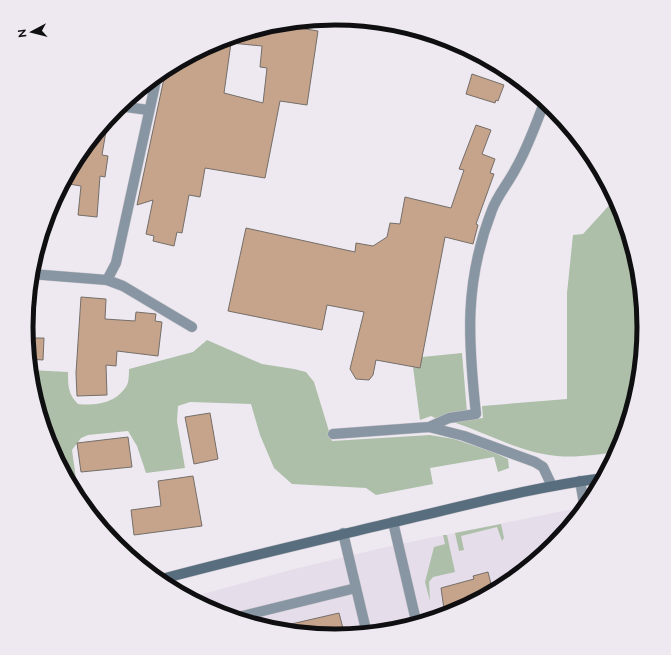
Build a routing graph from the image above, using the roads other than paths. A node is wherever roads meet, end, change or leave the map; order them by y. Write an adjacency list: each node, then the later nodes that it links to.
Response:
1 (155, 85): 4 (street)
2 (129, 107): 4 (street)
3 (542, 107): 8 (street)
4 (148, 110): 6 (street)
5 (38, 275): 6 (street)
6 (107, 280): 7 (street)
7 (192, 327)
8 (429, 427): 9 (street); 12 (street)
9 (333, 434)
10 (597, 479): 11 (street)
11 (580, 481): 12 (street); 13 (street)
12 (552, 486): 14 (street)
13 (584, 501)
14 (393, 522): 15 (street); 19 (street)
15 (342, 533): 16 (street); 17 (street)
16 (166, 578)
17 (356, 588): 18 (street); 20 (street)
18 (243, 616)
19 (416, 619)
20 (366, 628)

